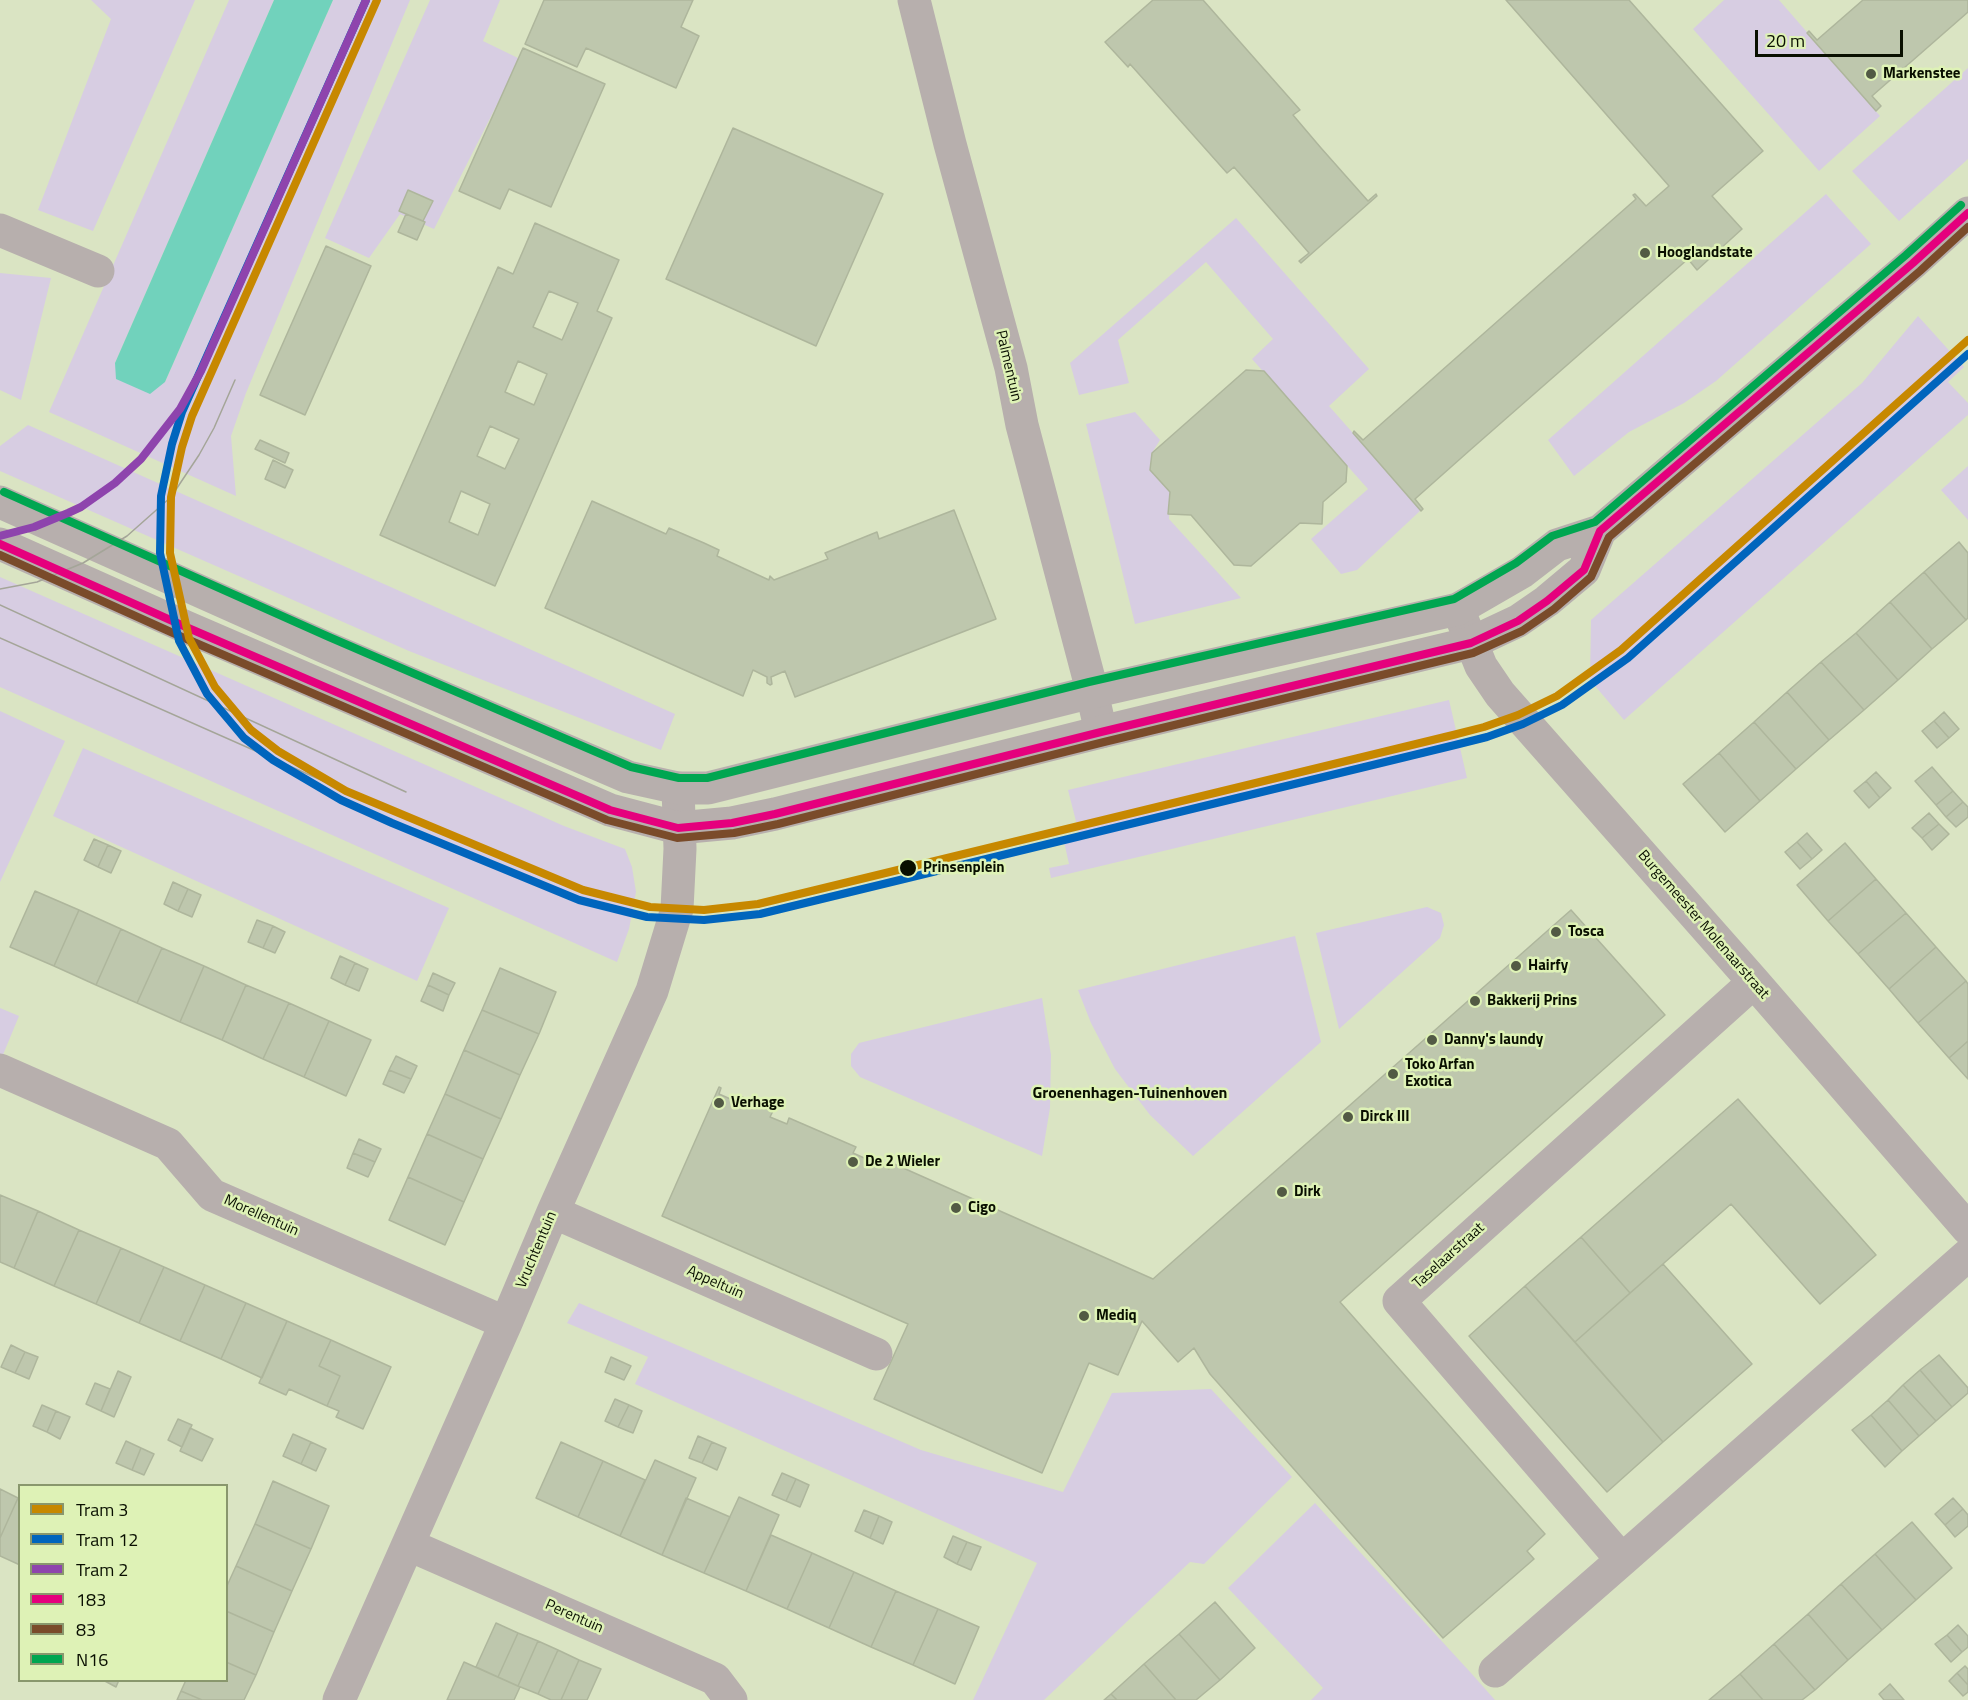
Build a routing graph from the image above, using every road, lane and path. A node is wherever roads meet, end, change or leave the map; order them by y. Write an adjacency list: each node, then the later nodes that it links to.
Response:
1 (914, 0): 10 (street, Palmentuin)
2 (1968, 213): 6 (street)
3 (0, 230): 4 (street)
4 (98, 271)
5 (0, 502): 12 (street)
6 (1600, 531): 8 (street); 9 (street)
7 (0, 544): 13 (street)
8 (1458, 609): 9 (street, Burgemeester Molenaarstraat); 10 (street)
9 (1471, 643): 11 (street); 14 (street, Burgemeester Molenaarstraat)
10 (1092, 692): 11 (street, Palmentuin); 12 (street)
11 (1101, 732): 13 (street)
12 (678, 788): 13 (street, Vruchtentuin)
13 (678, 828): 16 (street, Vruchtentuin)
14 (1754, 982): 17 (street, Burgemeester Molenaarstraat); 22 (street, Taselaarstraat)
15 (0, 1071): 19 (street, Morellentuin)
16 (553, 1212): 19 (street, Vruchtentuin); 20 (street, Appeltuin)
17 (1968, 1229)
18 (1968, 1256): 22 (street)
19 (506, 1323): 21 (street, Vruchtentuin)
20 (876, 1354)
21 (408, 1545): 24 (street, Vruchtentuin); 25 (street, Perentuin)
22 (1622, 1560): 23 (street)
23 (1495, 1671)
24 (339, 1700)
25 (731, 1700)

